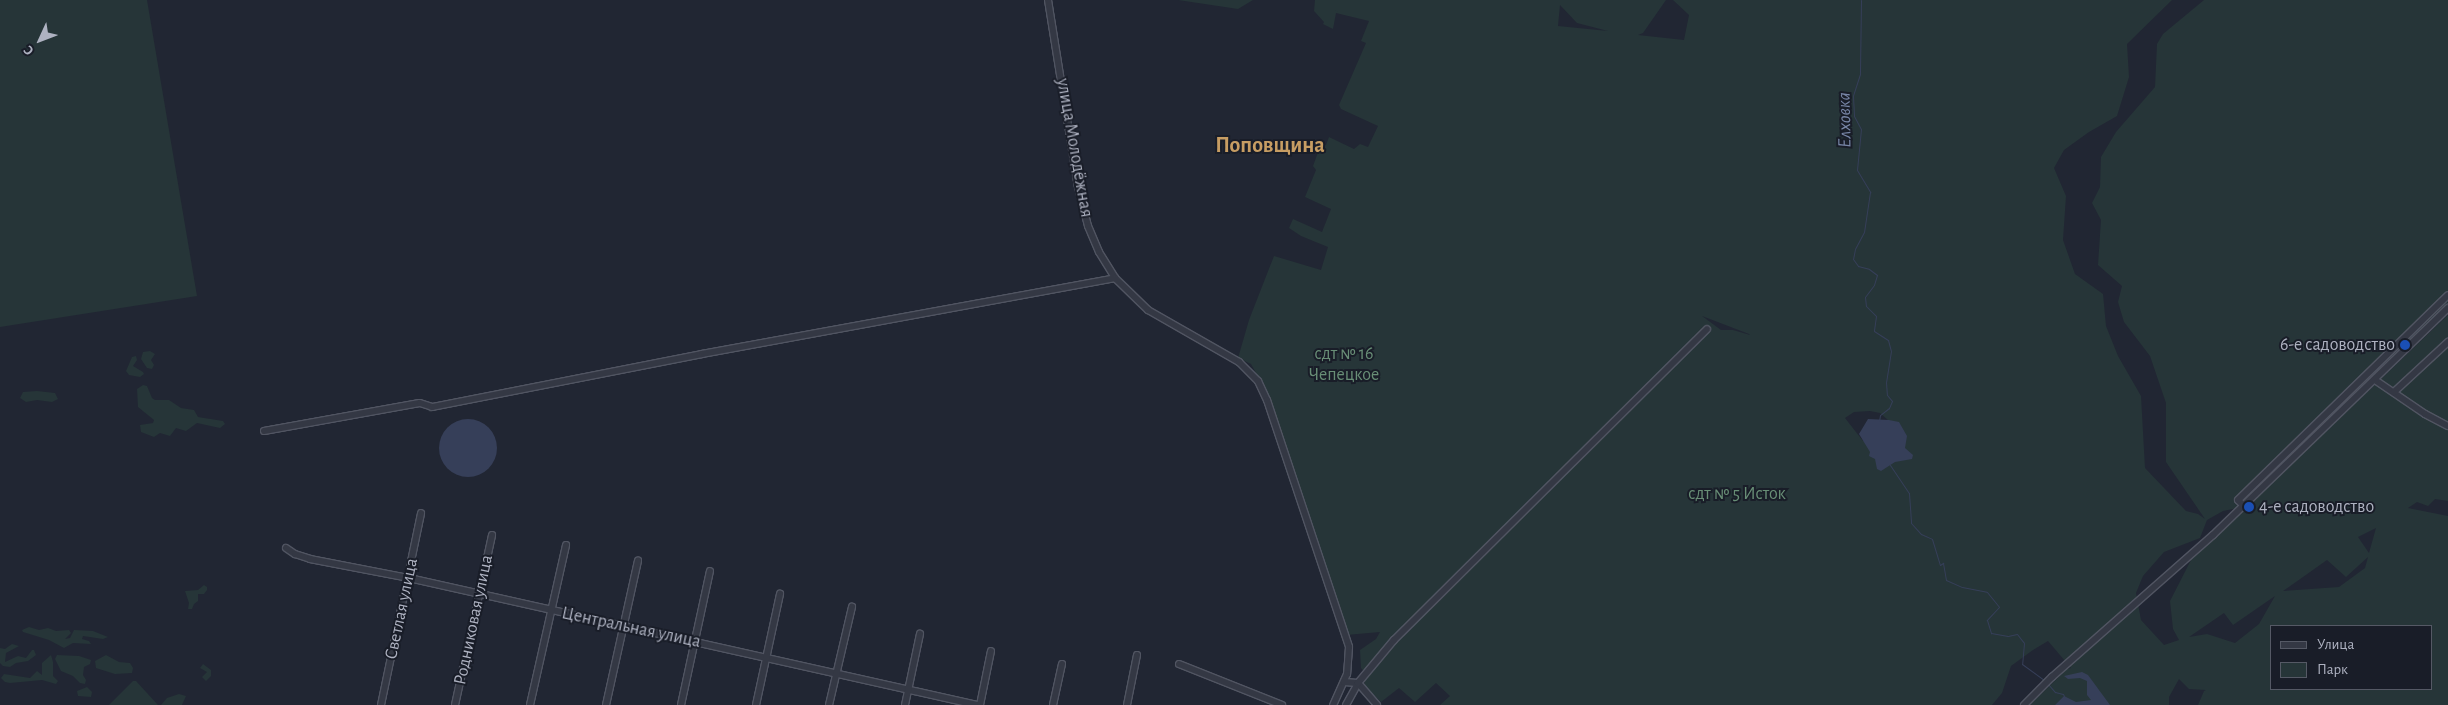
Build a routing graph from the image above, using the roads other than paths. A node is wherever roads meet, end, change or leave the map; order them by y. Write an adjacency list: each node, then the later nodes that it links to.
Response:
1 (1048, 0): 2 (street, улица Молодёжная)
2 (1115, 278): 10 (street); 32 (street, улица Молодёжная)
3 (2448, 295): 11 (street)
4 (2448, 308): 7 (street)
5 (1707, 329): 33 (street)
6 (2448, 342): 8 (street)
7 (2375, 380): 8 (street); 11 (street)
8 (2394, 392): 9 (street)
9 (2448, 426)
10 (264, 431)
11 (2244, 506): 50 (street)
12 (421, 513): 18 (street, Светлая улица)
13 (492, 535): 19 (street, Родниковая улица)
14 (566, 545): 22 (street)
15 (286, 548): 18 (street, Центральная улица)
16 (638, 561): 23 (street)
17 (710, 571): 25 (street)
18 (409, 578): 19 (street, Центральная улица); 35 (street, Светлая улица)
19 (480, 594): 22 (street, Центральная улица); 36 (street, Родниковая улица)
20 (780, 594): 28 (street)
21 (852, 606): 31 (street)
22 (551, 611): 23 (street, Центральная улица); 37 (street)
23 (623, 626): 25 (street, Центральная улица); 38 (street)
24 (920, 634): 34 (street)
25 (694, 642): 28 (street, Центральная улица); 39 (street)
26 (991, 651): 43 (street)
27 (1136, 655): 45 (street)
28 (767, 657): 31 (street, Центральная улица); 40 (street)
29 (1062, 664): 44 (street)
30 (1179, 664): 46 (street)
31 (837, 673): 34 (street, Центральная улица); 41 (street)
32 (1344, 682): 33 (street); 47 (street, улица Молодёжная)
33 (1358, 683): 48 (street); 49 (street)
34 (908, 689): 42 (street); 43 (street, Центральная улица)
35 (381, 705)
36 (456, 705)
37 (530, 705)
38 (606, 705)
39 (681, 705)
40 (756, 705)
41 (830, 705)
42 (905, 705)
43 (978, 705)
44 (1053, 705)
45 (1127, 705)
46 (1282, 705)
47 (1333, 705)
48 (1346, 705)
49 (1377, 705)
50 (2024, 705)

